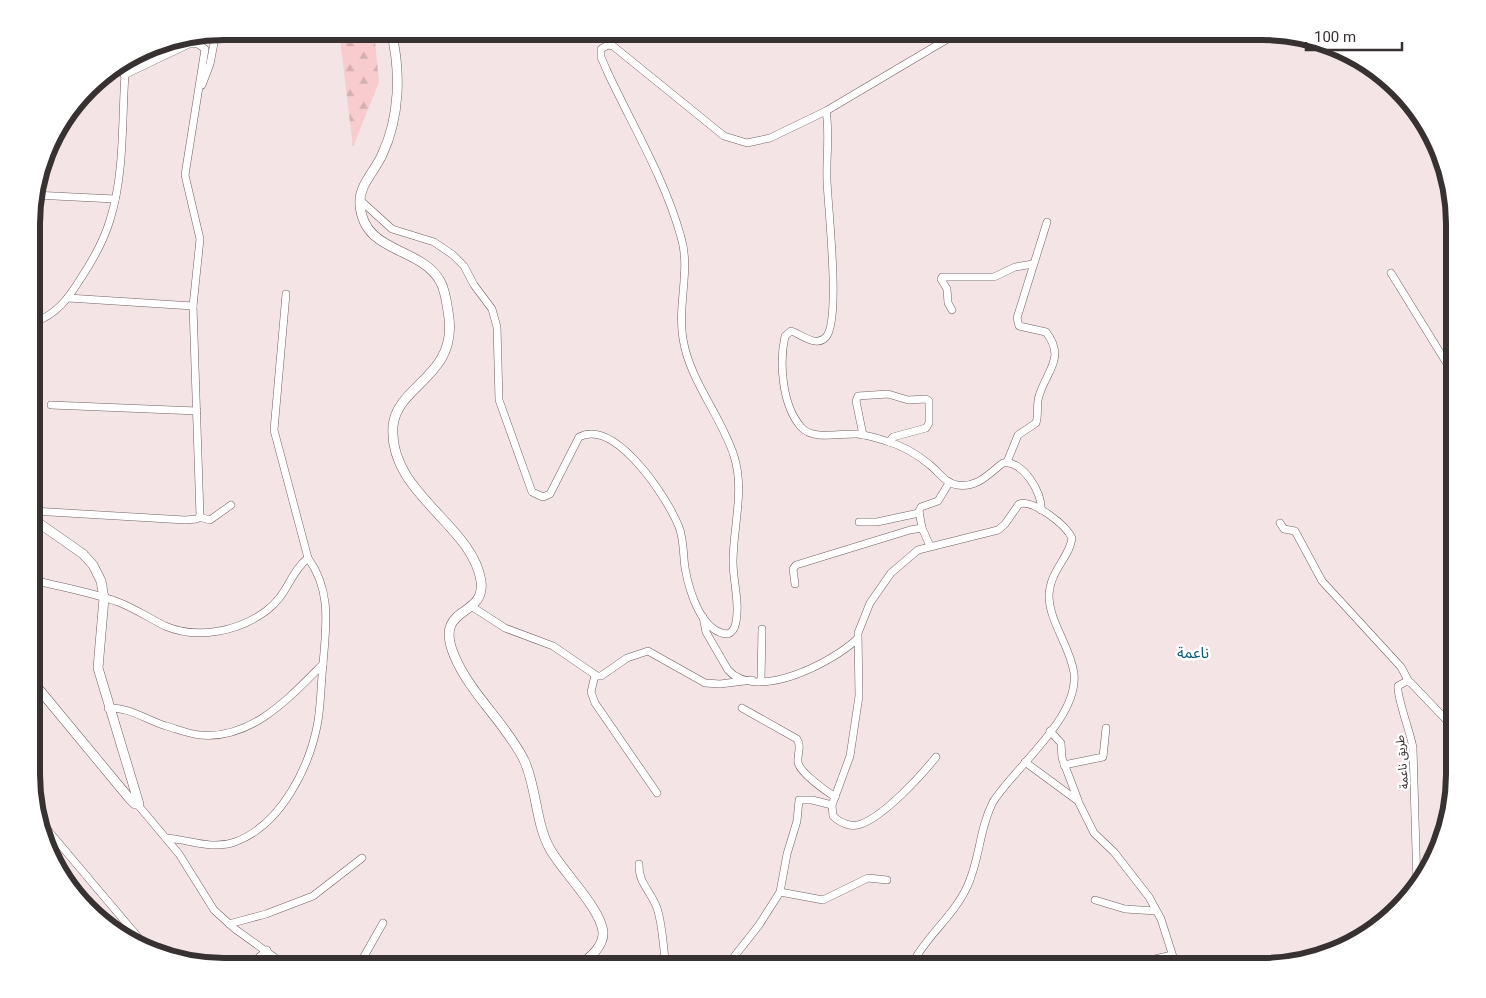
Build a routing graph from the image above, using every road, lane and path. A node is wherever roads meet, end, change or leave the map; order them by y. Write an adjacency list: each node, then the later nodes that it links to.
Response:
1 (214, 40): 6 (street)
2 (393, 40): 10 (street)
3 (946, 40): 7 (street)
4 (125, 69): 5 (street)
5 (124, 75): 6 (street); 9 (street)
6 (198, 92): 16 (street)
7 (826, 111): 22 (street); 41 (street)
8 (43, 195): 9 (street)
9 (115, 199): 15 (street)
10 (360, 200): 40 (street); 41 (street)
11 (1047, 222): 12 (street)
12 (1033, 264): 17 (street); 24 (street)
13 (1391, 273): 19 (street)
14 (286, 294): 36 (street)
15 (68, 298): 16 (street); 18 (street)
16 (194, 306): 21 (street)
17 (952, 310)
18 (40, 320)
19 (1446, 362)
20 (51, 405): 21 (street)
21 (197, 412): 30 (street)
22 (863, 435): 23 (street); 23 (street)
23 (888, 442): 25 (street)
24 (1007, 462): 25 (street); 27 (street)
25 (949, 483): 29 (street)
26 (231, 505): 30 (street)
27 (1041, 510): 35 (street); 54 (street)
28 (40, 511): 30 (street)
29 (919, 512): 31 (street); 34 (street)
30 (199, 516)
31 (858, 522)
32 (1280, 523): 48 (street)
33 (40, 525): 39 (street)
34 (922, 528): 35 (street); 38 (street)
35 (930, 546): 43 (street)
36 (308, 558): 39 (street); 44 (street)
37 (40, 582): 39 (street)
38 (795, 584)
39 (104, 598): 50 (street)
40 (471, 606): 45 (street); 81 (street)
41 (703, 617): 46 (street)
42 (762, 628): 47 (street)
43 (857, 639): 47 (street); 59 (street)
44 (323, 664): 50 (street); 64 (street)
45 (595, 675): 46 (street); 58 (street)
46 (752, 680): 47 (street)
47 (761, 680)
48 (1409, 682): 52 (street); 67 (street, طريق ناعمة)
49 (40, 690): 61 (street)
50 (108, 708): 61 (street)
51 (742, 708): 59 (street)
52 (1446, 720)
53 (1106, 728): 57 (street)
54 (1050, 731): 56 (street); 57 (street)
55 (936, 757): 62 (street)
56 (1025, 762): 60 (street); 84 (street)
57 (1064, 765): 60 (street)
58 (657, 793)
59 (835, 797): 62 (street)
60 (1078, 801): 71 (street)
61 (138, 805): 64 (street)
62 (832, 805): 69 (street)
63 (50, 832): 74 (street)
64 (167, 838): 73 (street)
65 (362, 858): 73 (street)
66 (639, 864): 82 (street)
67 (1418, 872)
68 (887, 880): 69 (street)
69 (780, 892): 83 (street)
70 (1095, 900): 71 (street)
71 (1156, 911): 77 (street)
72 (383, 923): 80 (street)
73 (229, 924): 76 (street)
74 (134, 932): 75 (street)
75 (138, 936)
76 (267, 950): 78 (street); 79 (street)
77 (1172, 955): 85 (street); 86 (street)
78 (258, 958)
79 (277, 958)
80 (363, 958)
81 (588, 958)
82 (665, 958)
83 (732, 958)
84 (916, 958)
85 (1159, 958)
86 (1173, 958)

